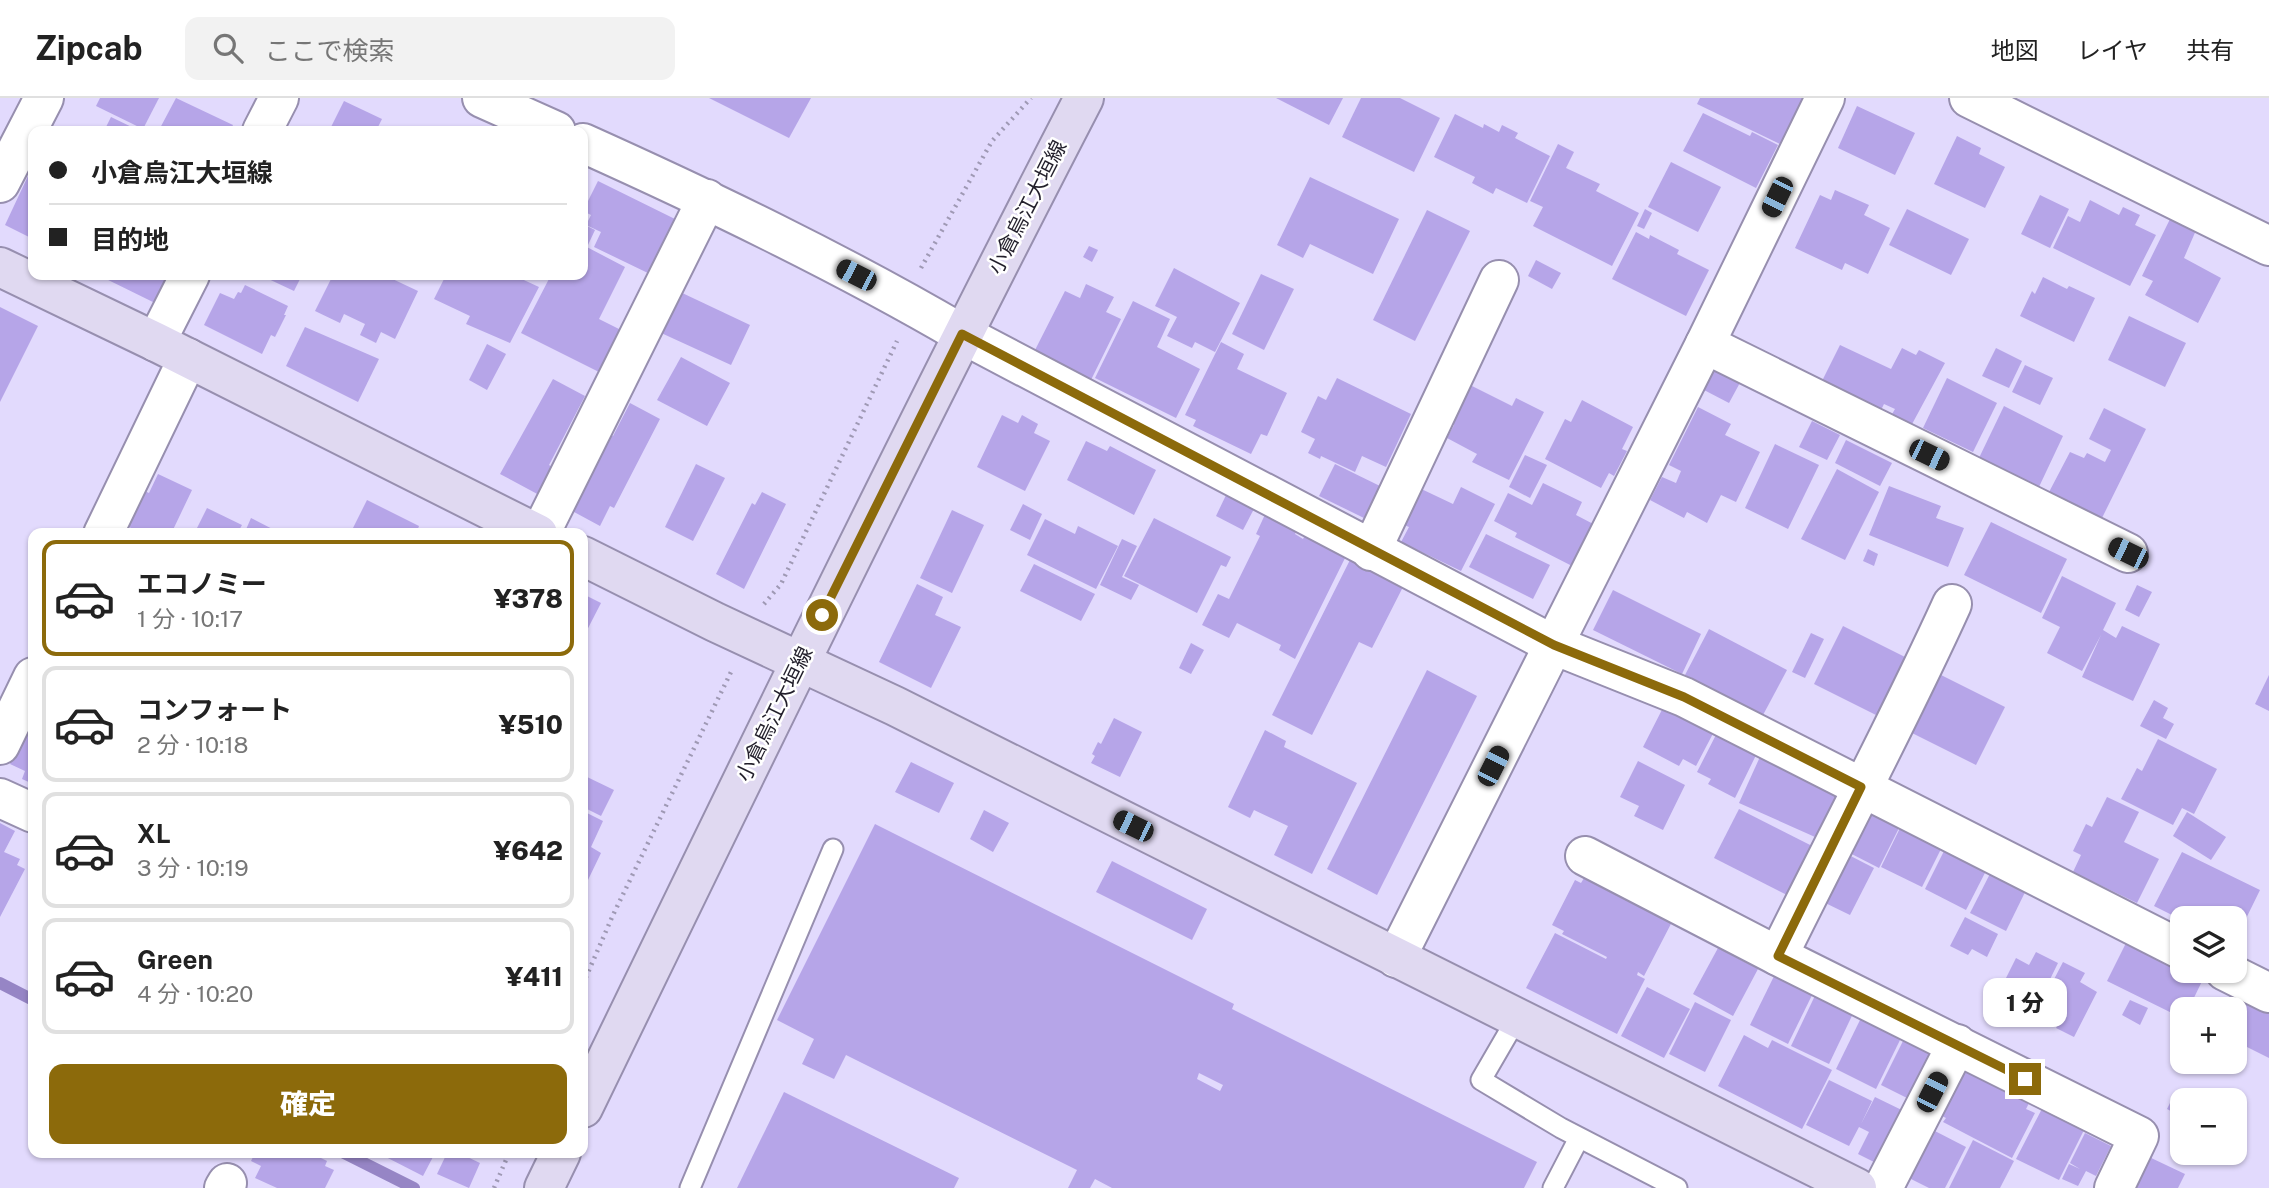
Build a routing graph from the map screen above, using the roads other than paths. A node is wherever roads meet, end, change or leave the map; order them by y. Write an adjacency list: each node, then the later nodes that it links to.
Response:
1 (44, 98): 7 (street)
2 (279, 98): 8 (street)
3 (482, 98): 9 (street)
4 (1084, 98): 18 (street, 小倉烏江大垣線)
5 (1825, 98): 19 (street)
6 (1969, 98): 14 (street)
7 (30, 126)
8 (265, 126)
9 (545, 126)
10 (28, 129): 12 (street)
11 (588, 145): 13 (street)
12 (0, 183)
13 (707, 199): 18 (street); 23 (street)
14 (2269, 246)
15 (0, 267): 20 (street)
16 (189, 280): 20 (street)
17 (1499, 280): 24 (street)
18 (962, 334): 24 (street); 29 (street, 小倉烏江大垣線)
19 (1705, 344): 25 (street); 28 (street)
20 (172, 350): 21 (street); 22 (street)
21 (105, 528)
22 (527, 528)
23 (542, 528)
24 (1371, 551): 28 (street)
25 (2128, 553)
26 (588, 558): 29 (street)
27 (1952, 604): 32 (street)
28 (1554, 645): 32 (street); 39 (street)
29 (799, 663): 39 (street); 44 (street, 小倉烏江大垣線)
30 (28, 687): 31 (street)
31 (0, 746)
32 (1861, 787): 37 (street); 38 (street)
33 (0, 798): 34 (street)
34 (28, 811)
35 (834, 849): 48 (lane)
36 (1585, 856): 38 (street)
37 (2170, 944)
38 (1778, 956): 43 (street)
39 (1396, 958): 42 (street)
40 (2247, 982): 41 (street)
41 (2269, 993)
42 (1517, 1018): 45 (lane); 51 (street)
43 (1957, 1044): 52 (street); 53 (street)
44 (588, 1098)
45 (1579, 1138): 49 (lane); 50 (lane)
46 (559, 1158): 47 (street)
47 (544, 1188)
48 (690, 1188)
49 (1553, 1188)
50 (1677, 1188)
51 (1857, 1188)
52 (1883, 1188)
53 (2114, 1188)

